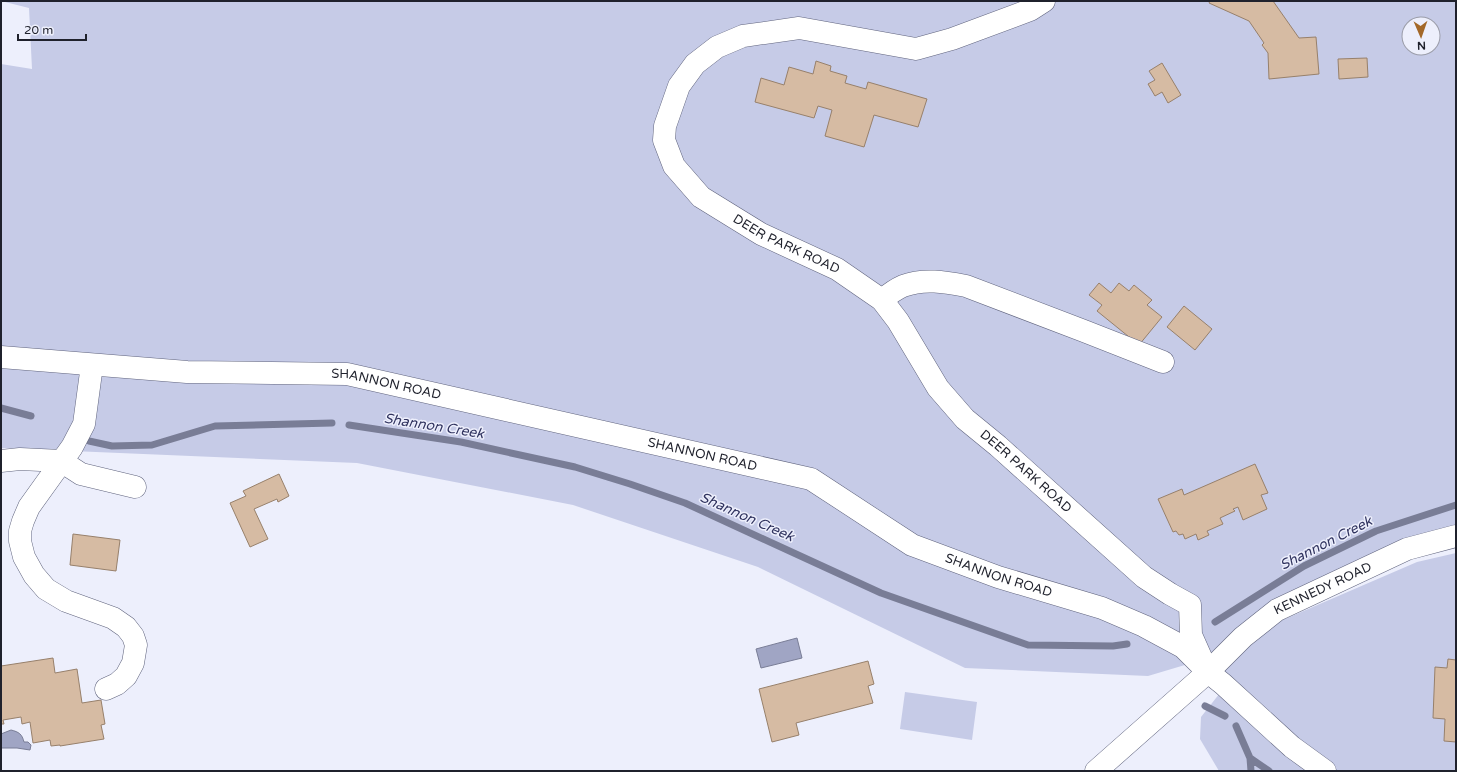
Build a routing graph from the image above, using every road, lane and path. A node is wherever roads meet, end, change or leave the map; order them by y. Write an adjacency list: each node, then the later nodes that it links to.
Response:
1 (1044, 1): 2 (street, DEER PARK ROAD)
2 (882, 300): 4 (street); 10 (street, DEER PARK ROAD)
3 (1, 357): 5 (street, SHANNON ROAD)
4 (1163, 362)
5 (92, 365): 7 (street); 10 (street, SHANNON ROAD)
6 (1, 461): 7 (street)
7 (61, 461): 8 (street); 11 (street)
8 (135, 487)
9 (1456, 536): 10 (street, KENNEDY ROAD)
10 (1208, 672): 12 (street, KENNEDY ROAD); 13 (street, SHANNON ROAD)
11 (106, 689)
12 (1096, 771)
13 (1325, 771)

